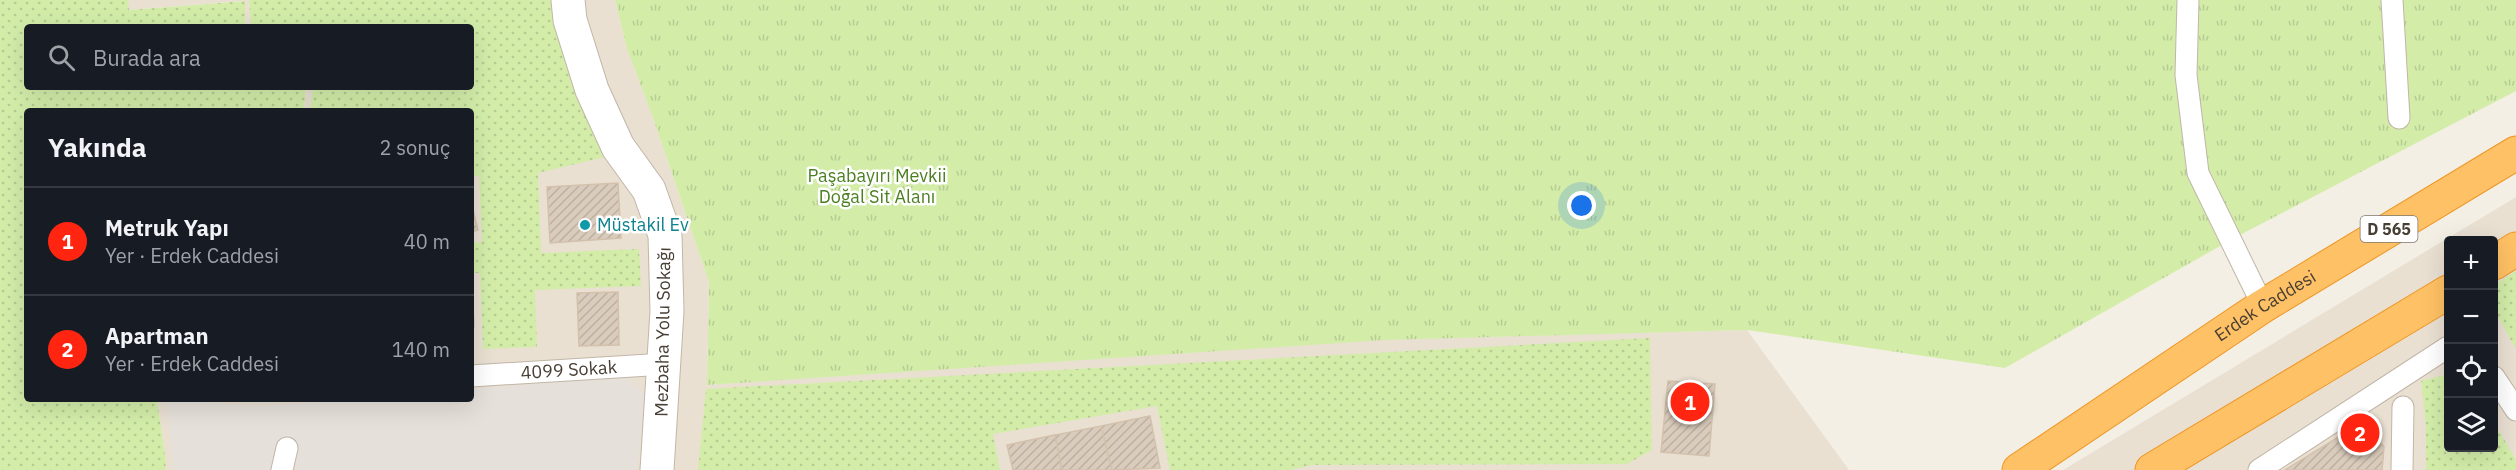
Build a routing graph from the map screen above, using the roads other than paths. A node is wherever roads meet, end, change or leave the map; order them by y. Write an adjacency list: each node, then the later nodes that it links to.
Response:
1 (568, 0): 11 (street, Mezbaha Yolu Sokağı)
2 (2188, 0): 9 (lane)
3 (2392, 0): 4 (lane)
4 (2399, 118)
5 (2516, 153): 9 (highway, Erdek Caddesi / D 565)
6 (2516, 249): 7 (highway)
7 (2498, 260)
8 (2444, 301): 20 (highway)
9 (2263, 306): 19 (highway, Erdek Caddesi / D 565)
10 (2444, 349): 21 (lane)
11 (665, 364): 12 (lane, 4099 Sokak); 18 (street, Mezbaha Yolu Sokağı)
12 (474, 376)
13 (2498, 384): 15 (lane)
14 (2403, 407): 22 (lane)
15 (2516, 410)
16 (287, 448): 17 (lane)
17 (282, 470)
18 (657, 470)
19 (2019, 470)
20 (2152, 470)
21 (2259, 470)
22 (2402, 470)

